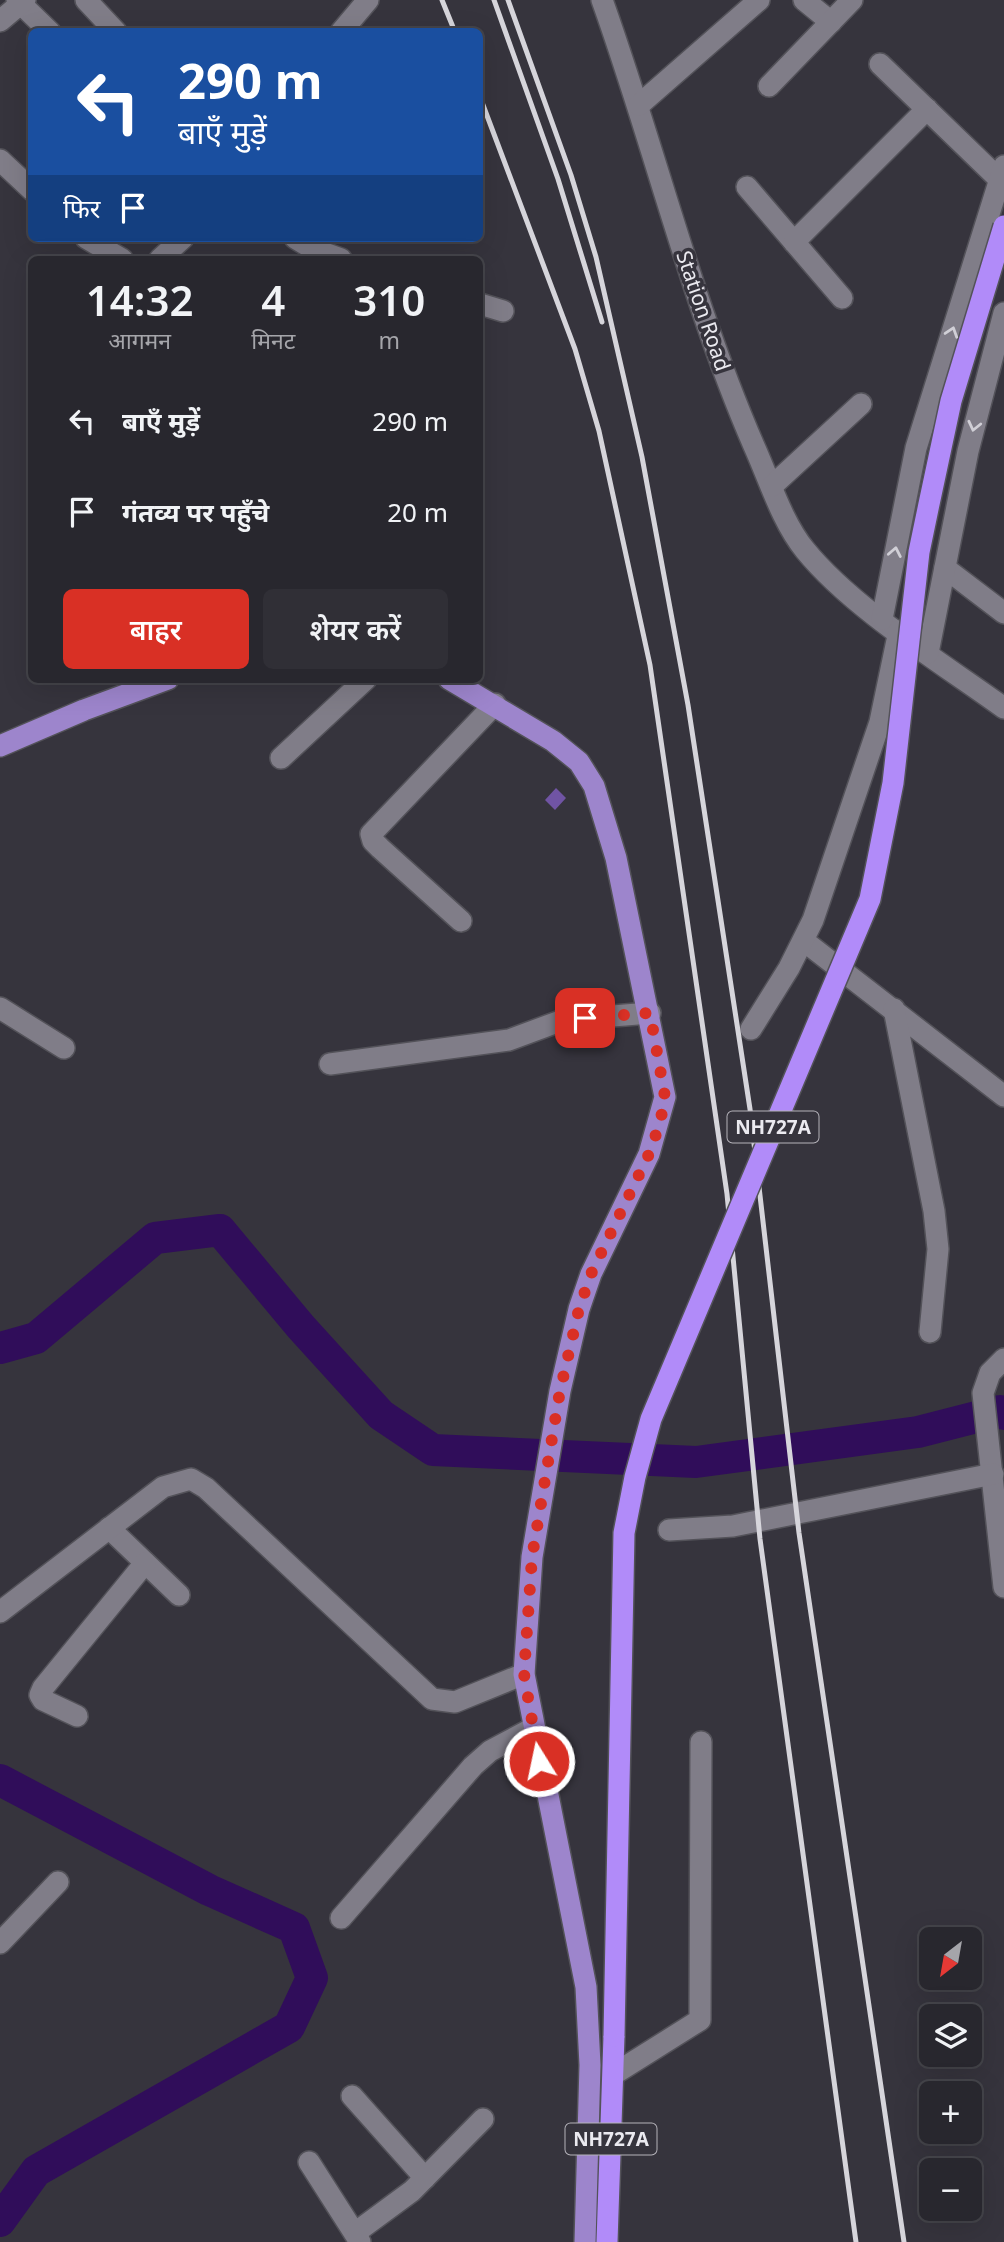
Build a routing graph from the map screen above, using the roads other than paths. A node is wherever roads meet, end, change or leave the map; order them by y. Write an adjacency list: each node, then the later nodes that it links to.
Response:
1 (86, 0): 11 (street)
2 (368, 0): 12 (street)
3 (602, 0): 15 (street, Station Road)
4 (759, 0): 15 (street)
5 (804, 0): 9 (street)
6 (852, 0): 9 (street)
7 (21, 1): 8 (street); 10 (street)
8 (0, 21)
9 (831, 22): 14 (street)
10 (46, 28)
11 (113, 28)
12 (344, 28)
13 (880, 64): 16 (street)
14 (769, 86)
15 (639, 105): 34 (street, Station Road)
16 (927, 109): 18 (street); 25 (street)
17 (0, 160): 19 (street)
18 (1002, 173): 37 (street, one-way to 18)
19 (28, 186)
20 (747, 187): 25 (street)
21 (1004, 226): 71 (highway, NH727A, bridge)
22 (93, 242): 26 (street)
23 (179, 242): 27 (street)
24 (303, 242): 28 (street)
25 (794, 242): 29 (street)
26 (117, 256)
27 (163, 256)
28 (332, 256)
29 (842, 298)
30 (483, 305): 31 (street)
31 (503, 311)
32 (1004, 313): 35 (street, one-way to 35)
33 (861, 404): 34 (street)
34 (772, 486): 37 (street, Station Road)
35 (945, 568): 36 (street); 38 (street)
36 (1004, 613)
37 (890, 625): 38 (street, Station Road); 47 (street)
38 (928, 653): 43 (street, Station Road)
39 (157, 683): 44 (main road)
40 (362, 683): 45 (street)
41 (456, 683): 42 (main road)
42 (495, 704): 46 (street); 50 (main road)
43 (1004, 708)
44 (0, 746)
45 (281, 758)
46 (461, 921)
47 (804, 941): 49 (street); 51 (street)
48 (0, 1008): 52 (street)
49 (894, 1009): 54 (street); 55 (street)
50 (650, 1013): 53 (street); 64 (main road)
51 (751, 1029)
52 (64, 1048)
53 (330, 1064)
54 (1004, 1096)
55 (930, 1332)
56 (1004, 1359): 57 (street)
57 (993, 1468): 59 (street); 61 (street)
58 (109, 1528): 60 (street); 63 (street); 64 (street)
59 (669, 1530)
60 (145, 1563): 62 (street); 65 (street)
61 (1004, 1587)
62 (179, 1595)
63 (0, 1612)
64 (524, 1674): 66 (main road)
65 (77, 1716)
66 (533, 1728): 69 (street); 77 (main road)
67 (701, 1742): 71 (street)
68 (58, 1882): 70 (street)
69 (341, 1917)
70 (0, 1943)
71 (614, 2074): 78 (highway, NH727A)
72 (352, 2096): 75 (street)
73 (483, 2119): 75 (street)
74 (309, 2162): 76 (street)
75 (425, 2178): 76 (street)
76 (357, 2238)
77 (585, 2242)
78 (607, 2242)

